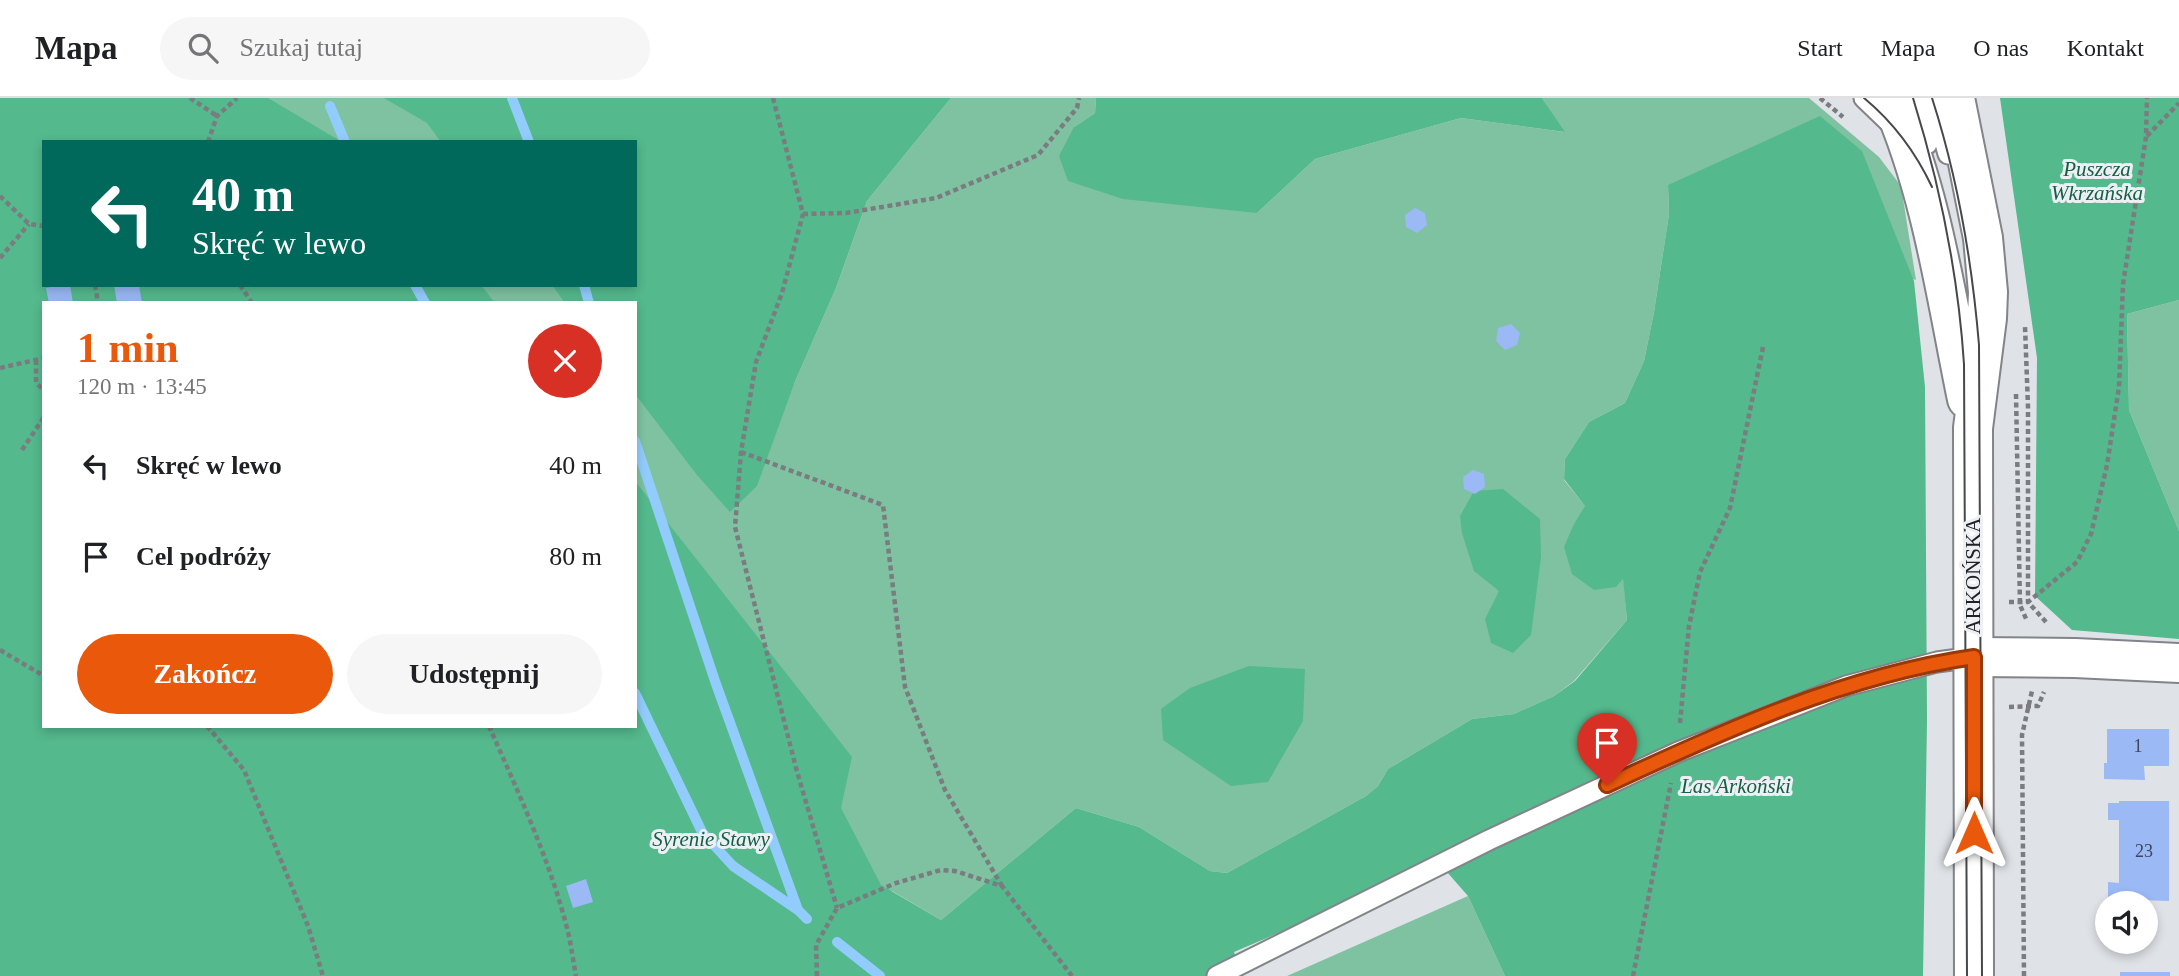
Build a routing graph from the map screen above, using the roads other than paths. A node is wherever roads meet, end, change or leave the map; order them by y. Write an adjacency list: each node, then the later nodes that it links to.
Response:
1 (1864, 98): 6 (lane)
2 (1889, 98): 6 (street, ARKOŃSKA)
3 (1913, 98): 7 (lane)
4 (1932, 98): 8 (lane)
5 (1955, 98): 8 (street, ARKOŃSKA)
6 (1910, 149): 7 (lane); 8 (street, ARKOŃSKA)
7 (1949, 240): 8 (lane)
8 (1972, 381): 9 (street, ARKOŃSKA)
9 (1974, 657): 10 (street); 11 (lane); 12 (street, ARKOŃSKA)
10 (2179, 663)
11 (1217, 976)
12 (1974, 976)

